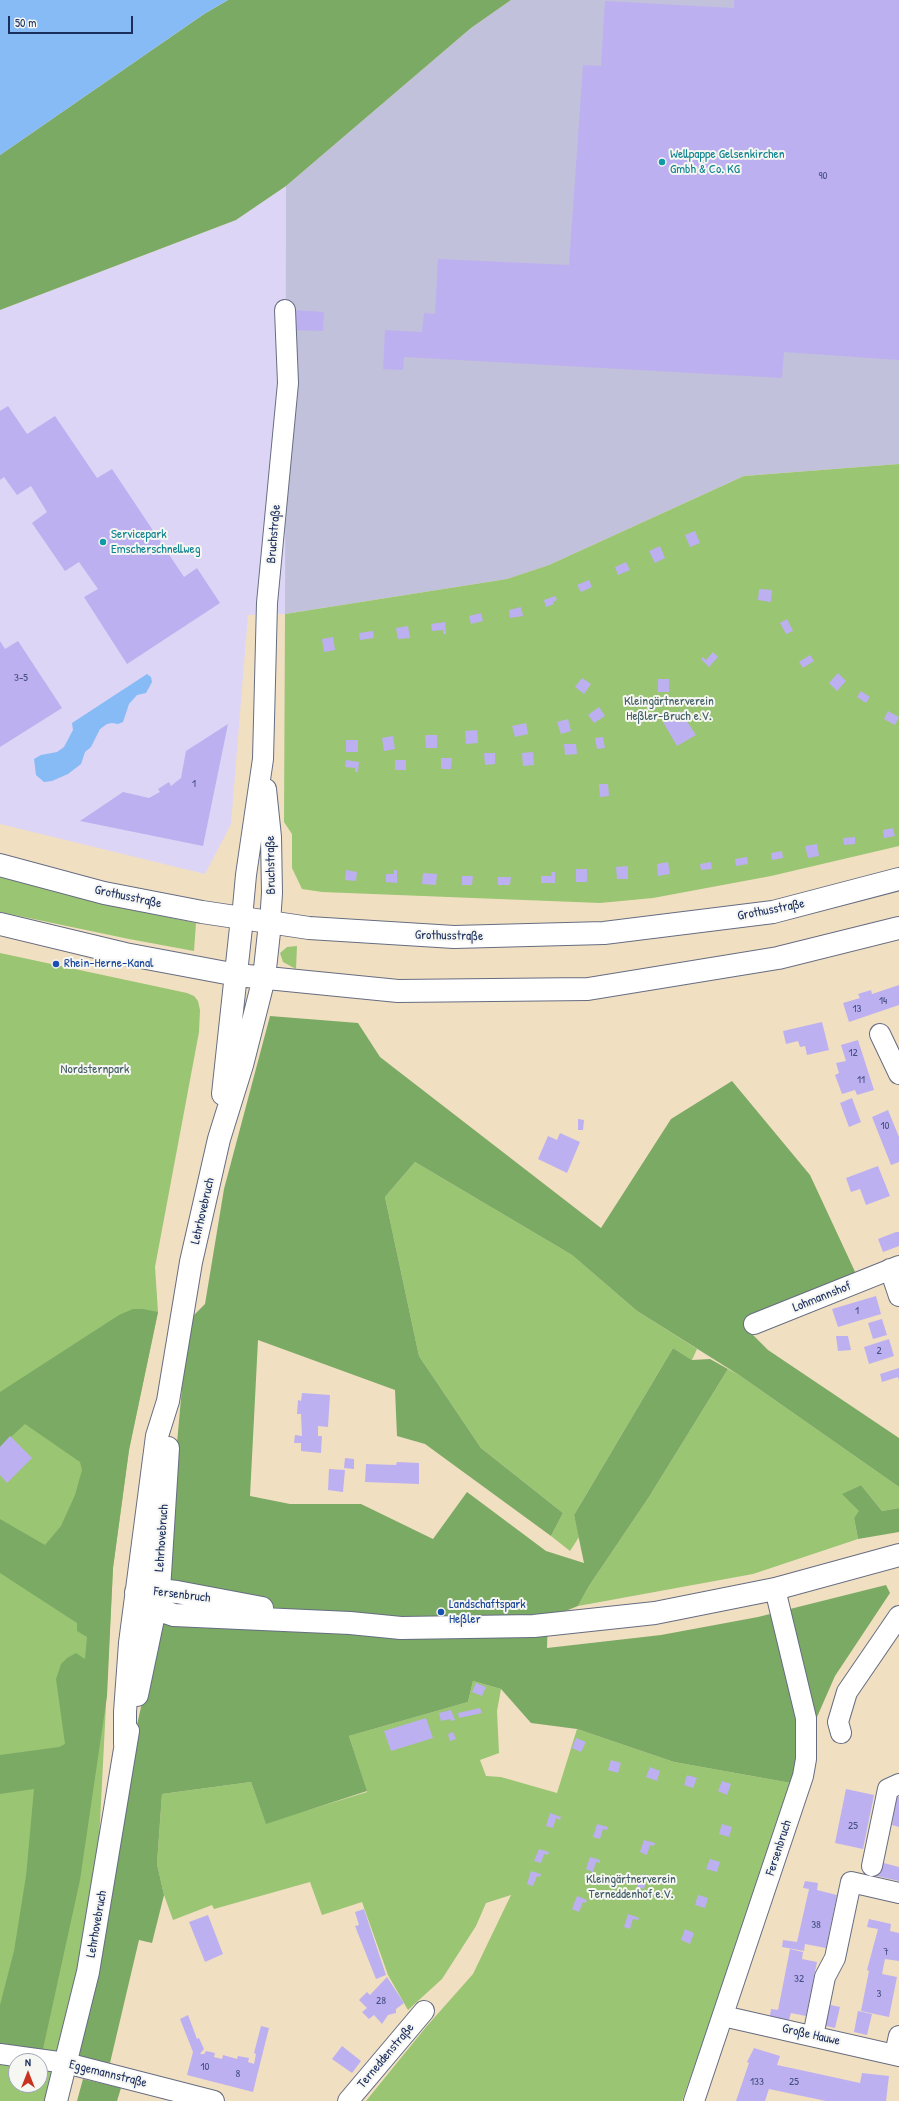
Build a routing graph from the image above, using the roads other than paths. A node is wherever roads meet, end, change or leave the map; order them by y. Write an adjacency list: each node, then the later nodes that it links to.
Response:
1 (285, 310): 2 (street, Bruchstraße)
2 (263, 759): 5 (street, Bruchstraße); 6 (street, Bruchstraße)
3 (0, 865): 5 (street, Grothusstraße)
4 (899, 879): 6 (street, Grothusstraße)
5 (242, 918): 6 (street, Grothusstraße); 9 (street, Lehrhovebruch)
6 (270, 923): 10 (street, Lehrhovebruch)
7 (0, 924): 9 (street)
8 (899, 928): 10 (street)
9 (237, 975): 10 (street); 13 (street, Lehrhovebruch)
10 (264, 978): 13 (street, Lehrhovebruch)
11 (880, 1034): 12 (street)
12 (899, 1074)
13 (218, 1139): 17 (street, Lehrhovebruch)
14 (895, 1267): 15 (street, Lohmannshof); 16 (street, Lohmannshof)
15 (899, 1296)
16 (754, 1324)
17 (168, 1401): 20 (street, Lehrhovebruch); 21 (street, Lehrhovebruch)
18 (899, 1555): 19 (street, Fersenbruch)
19 (775, 1589): 21 (street, Fersenbruch); 29 (street, Fersenbruch)
20 (136, 1592): 21 (street, Fersenbruch); 24 (street, Lehrhovebruch)
21 (158, 1600): 24 (street, Lehrhovebruch)
22 (899, 1616): 23 (street)
23 (841, 1733)
24 (125, 1744): 33 (street, Lehrhovebruch)
25 (899, 1784): 26 (street)
26 (872, 1866)
27 (899, 1892): 30 (street)
28 (424, 2011): 36 (street, Terneddenstraße)
29 (723, 2016): 30 (street, Große Hauwe); 37 (street, Fersenbruch)
30 (813, 2036): 31 (street, Große Hauwe)
31 (898, 2049)
32 (0, 2054): 33 (street, Eggemannstraße)
33 (66, 2063): 34 (street, Lehrhovebruch); 35 (street, Eggemannstraße)
34 (56, 2101)
35 (214, 2101)
36 (348, 2101)
37 (694, 2101)

